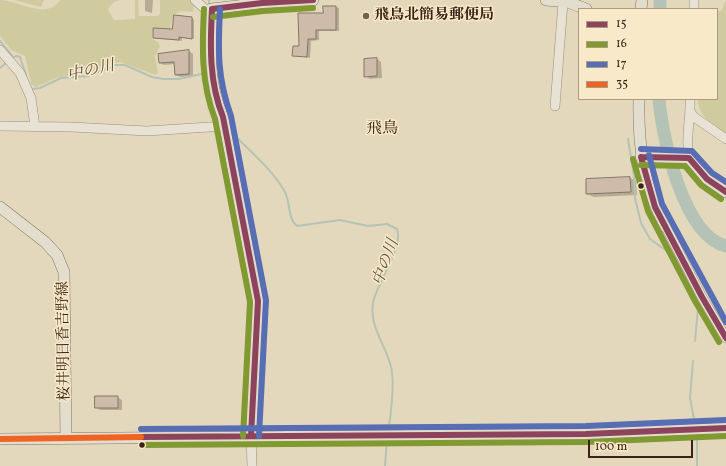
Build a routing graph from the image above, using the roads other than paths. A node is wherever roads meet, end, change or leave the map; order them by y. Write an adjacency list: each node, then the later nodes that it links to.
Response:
1 (195, 0): 6 (street)
2 (313, 0): 6 (main road)
3 (546, 0): 4 (main road)
4 (563, 2): 5 (main road); 10 (street)
5 (583, 8)
6 (212, 9): 13 (main road)
7 (6, 57): 14 (street)
8 (639, 100): 16 (main road)
9 (690, 100): 11 (street)
10 (555, 106)
11 (691, 113): 15 (street); 17 (street)
12 (0, 126): 14 (street)
13 (225, 126): 14 (street); 23 (main road)
14 (35, 127)
15 (726, 139)
16 (641, 157): 17 (main road); 20 (main road)
17 (686, 157): 18 (main road)
18 (726, 192)
19 (0, 207): 24 (main road, 桜井明日香吉野線)
20 (666, 227): 21 (street)
21 (726, 338)
22 (726, 428): 23 (main road)
23 (251, 436): 24 (main road); 26 (street)
24 (66, 438): 25 (main road)
25 (0, 439)
26 (252, 466)

